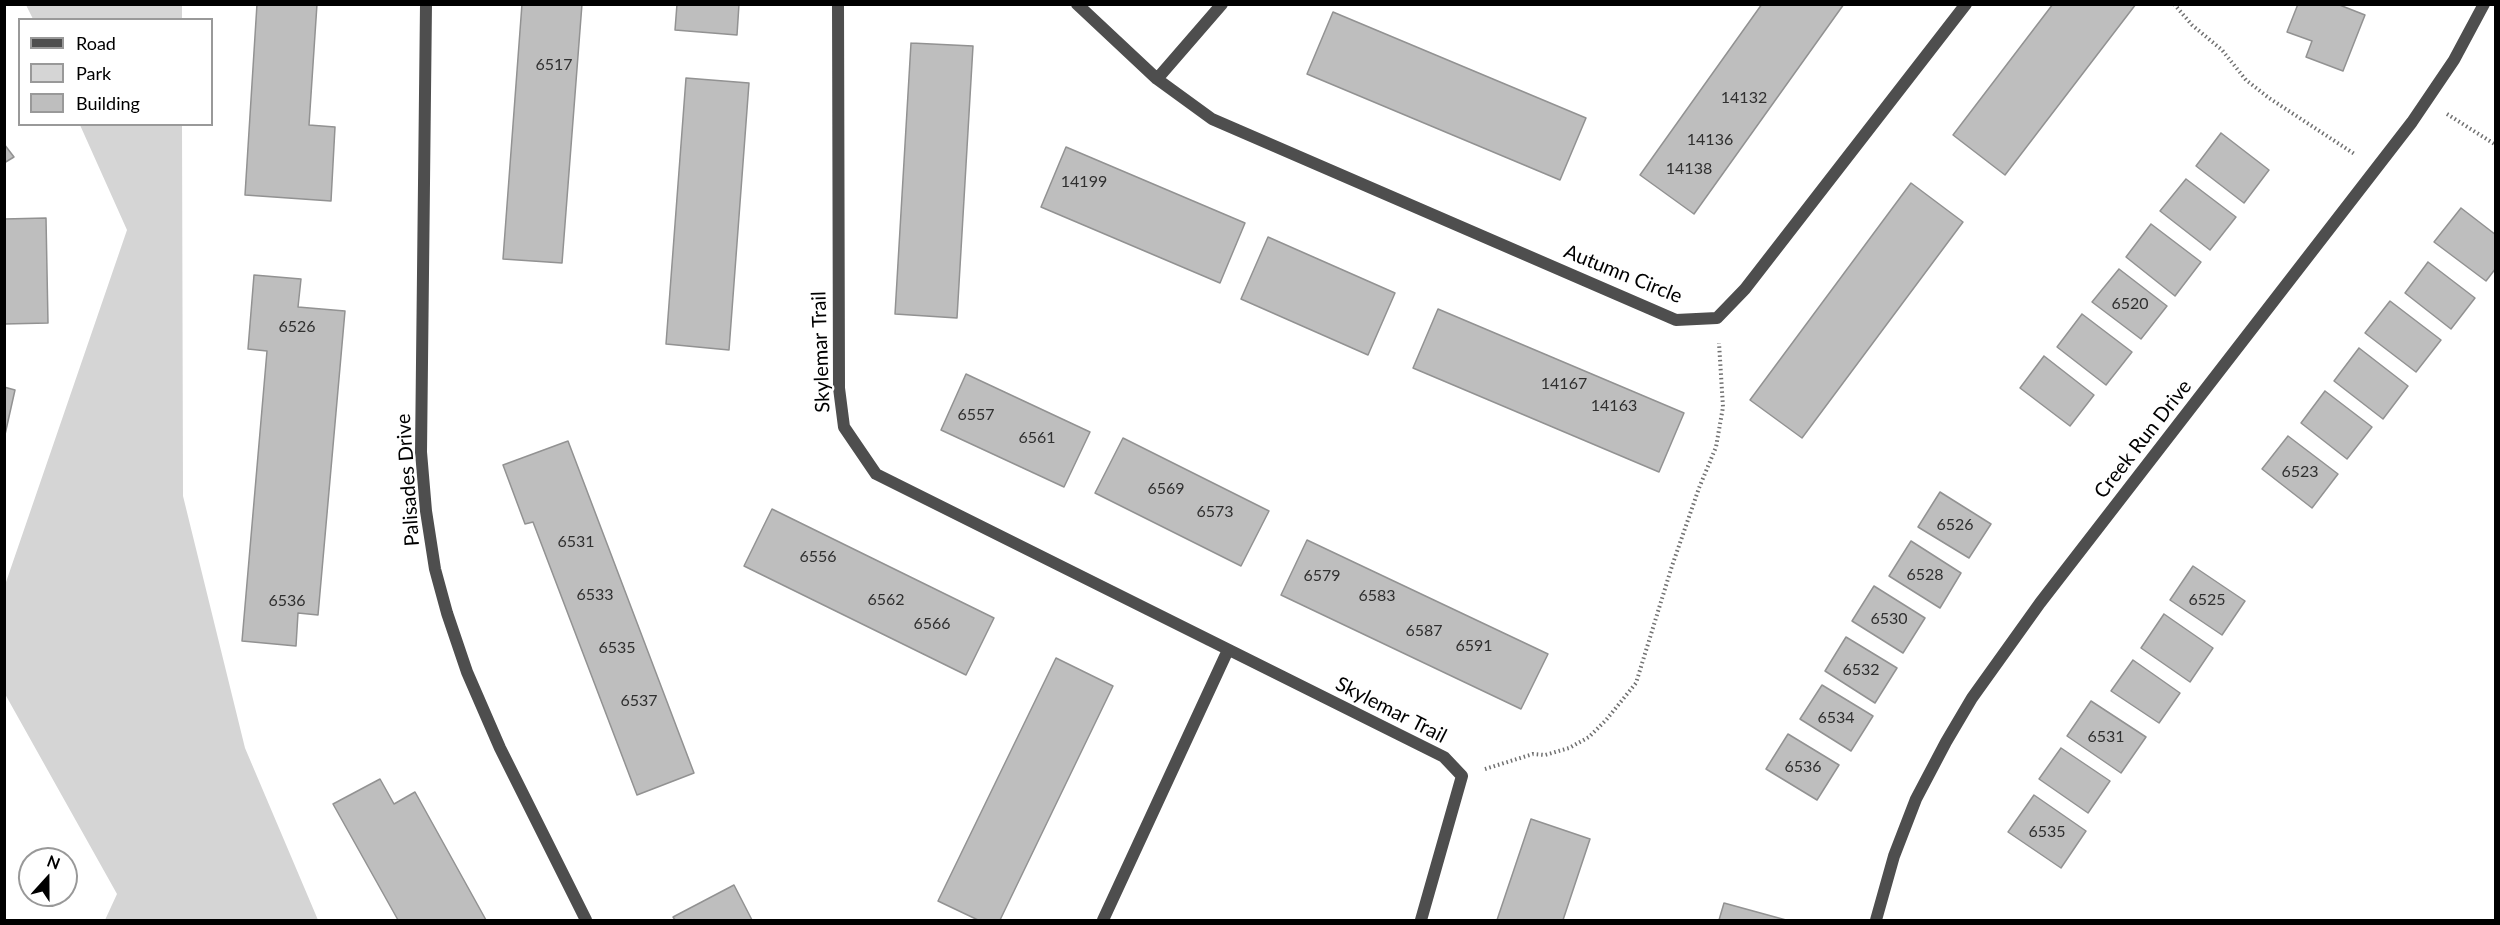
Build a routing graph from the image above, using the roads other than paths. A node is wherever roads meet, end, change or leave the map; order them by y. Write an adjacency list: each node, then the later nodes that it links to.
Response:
1 (426, 4): 9 (street, Palisades Drive)
2 (838, 4): 8 (street, Skylemar Trail)
3 (1077, 4): 7 (street, Autumn Circle)
4 (1222, 4): 7 (street)
5 (1966, 4): 7 (street, Autumn Circle)
6 (2484, 4): 12 (street, Creek Run Drive)
7 (1157, 80)
8 (1228, 650): 10 (street); 11 (street, Skylemar Trail)
9 (586, 921)
10 (1103, 921)
11 (1421, 921)
12 (1876, 921)

